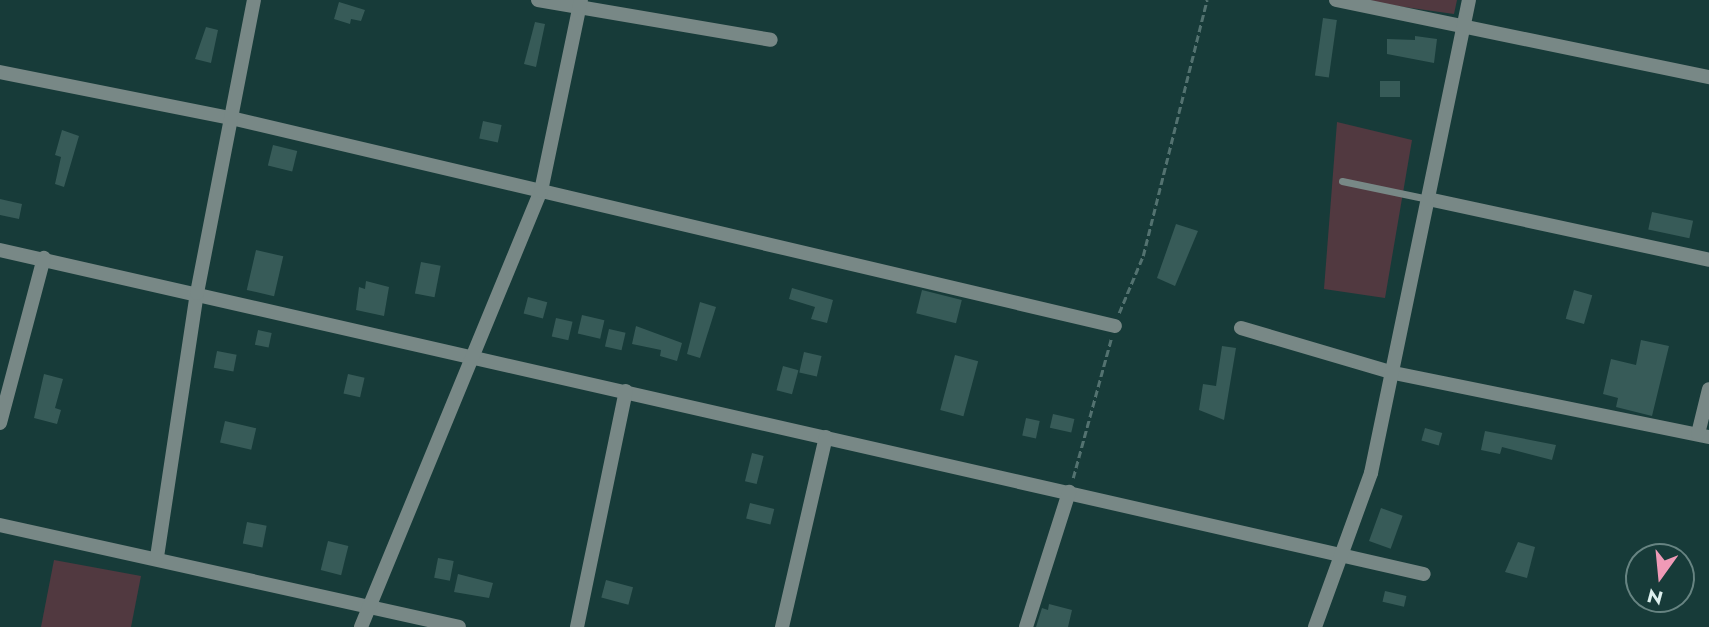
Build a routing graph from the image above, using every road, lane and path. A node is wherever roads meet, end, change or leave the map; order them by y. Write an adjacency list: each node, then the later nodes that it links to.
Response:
1 (254, 0): 11 (street)
2 (538, 0): 6 (street)
3 (1207, 0): 19 (path)
4 (1336, 0): 7 (street)
5 (1469, 0): 7 (street)
6 (580, 4): 8 (street); 13 (street)
7 (1463, 26): 10 (street); 14 (street)
8 (771, 40)
9 (0, 72): 11 (street)
10 (1709, 77)
11 (231, 118): 13 (street); 18 (street)
12 (1342, 181): 14 (lane)
13 (541, 191): 19 (street); 21 (street)
14 (1428, 199): 17 (street); 22 (street)
15 (0, 250): 16 (street)
16 (44, 258): 18 (street); 25 (street)
17 (1709, 260)
18 (197, 293): 21 (street); 31 (street)
19 (1115, 326): 28 (path)
20 (1241, 328): 22 (street)
21 (471, 356): 24 (street); 33 (street)
22 (1394, 373): 26 (street); 30 (street)
23 (1709, 388): 26 (street)
24 (626, 391): 27 (street); 36 (street)
25 (0, 424)
26 (1704, 436)
27 (826, 437): 28 (street); 37 (street)
28 (1069, 492): 30 (street); 38 (street)
29 (0, 525): 31 (street)
30 (1342, 555): 32 (street); 39 (street)
31 (156, 557): 33 (street)
32 (1424, 574)
33 (366, 610): 34 (street); 35 (street)
34 (361, 627)
35 (459, 627)
36 (577, 627)
37 (782, 627)
38 (1026, 627)
39 (1315, 627)

